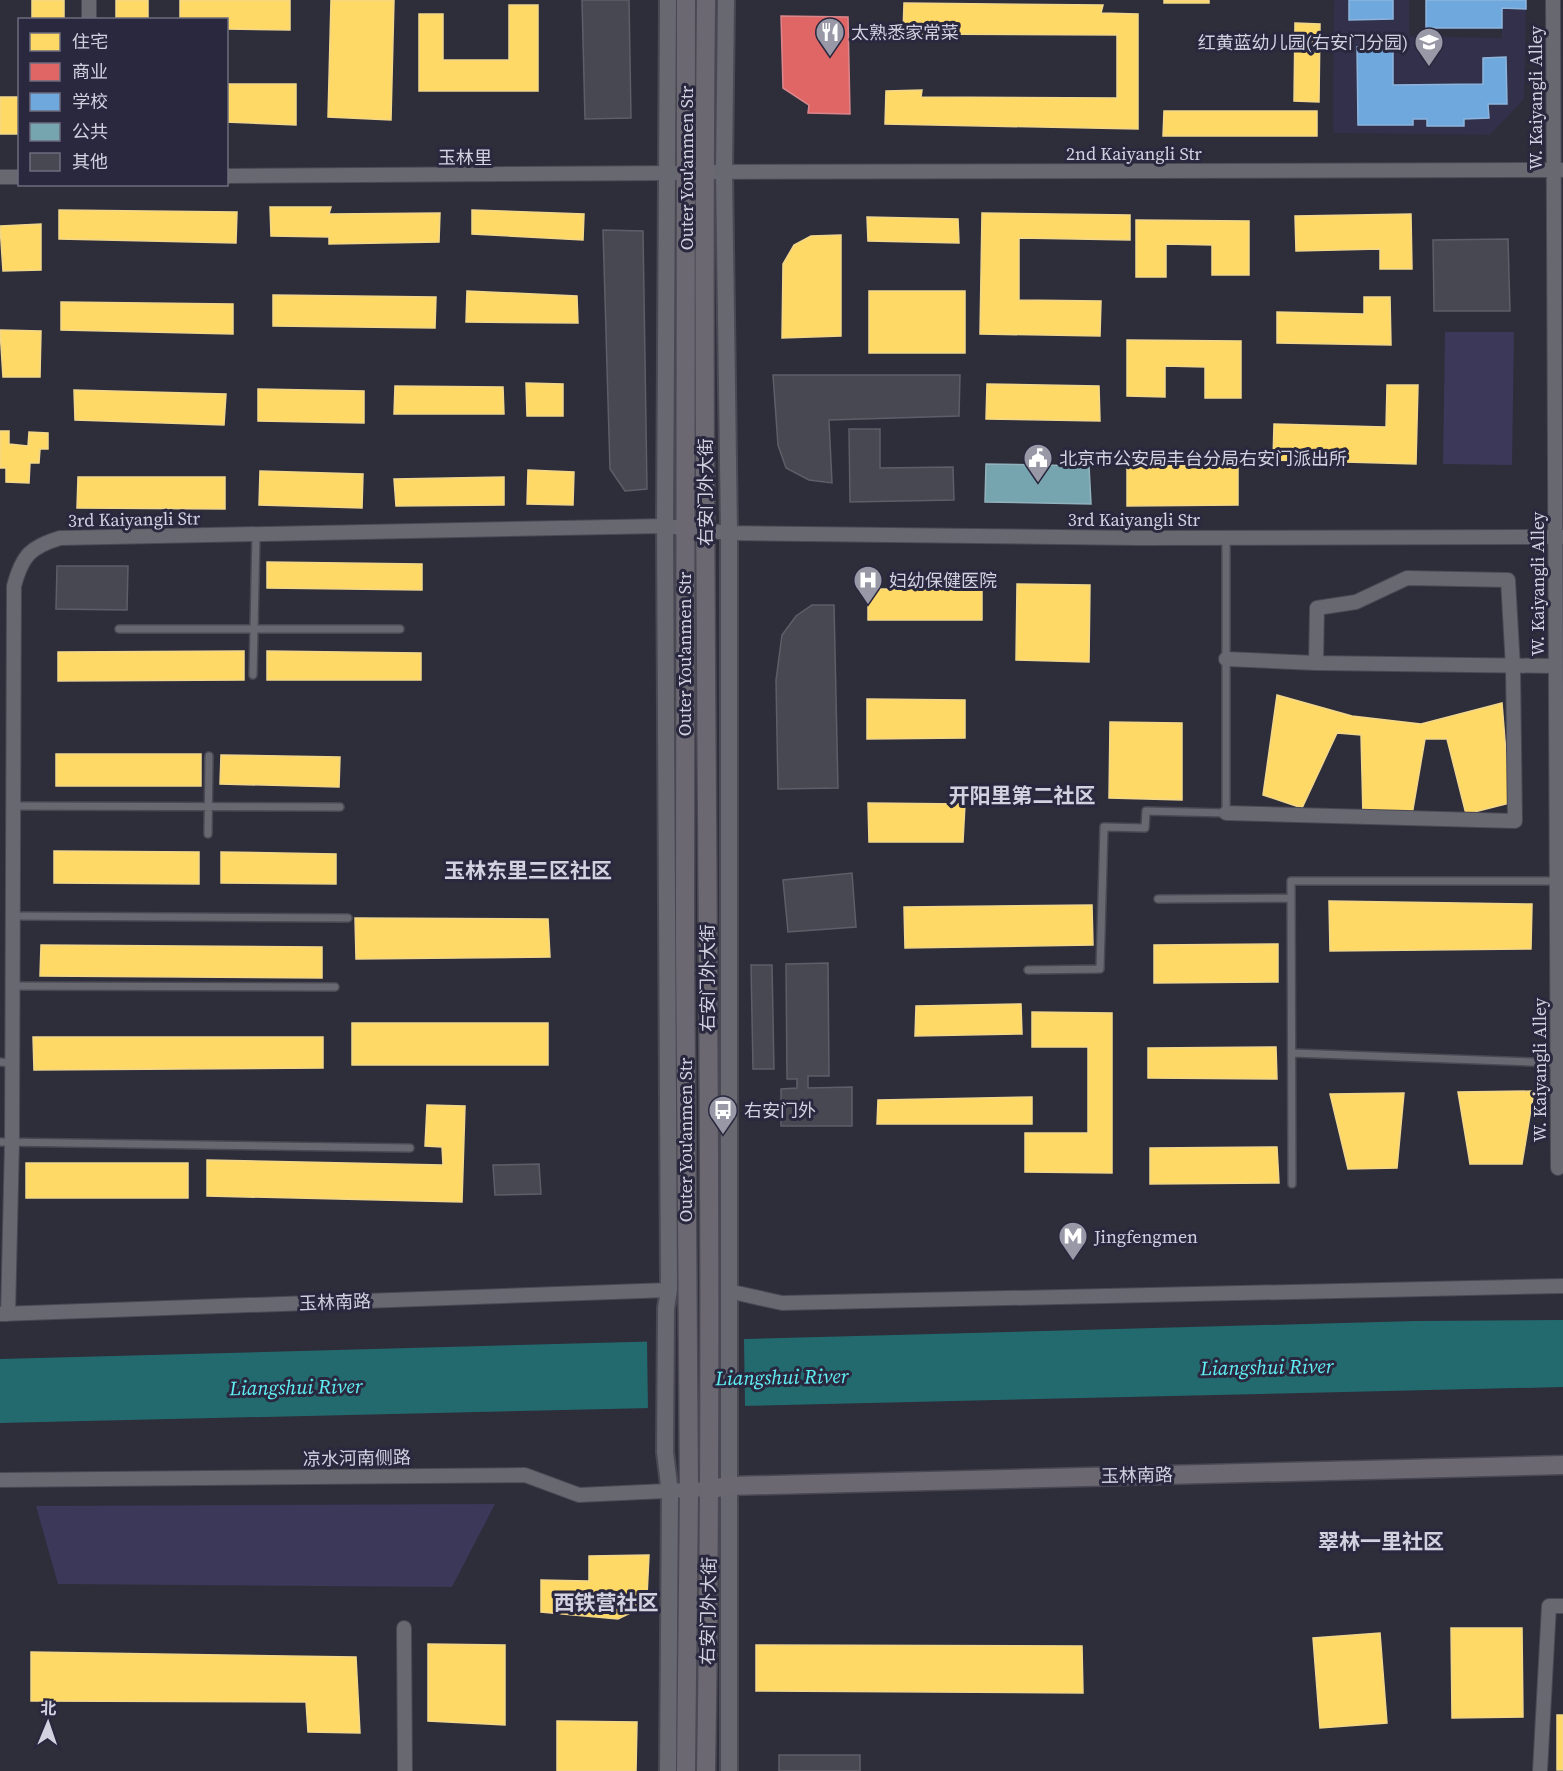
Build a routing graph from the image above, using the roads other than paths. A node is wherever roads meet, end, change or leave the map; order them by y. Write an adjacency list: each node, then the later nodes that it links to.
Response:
1 (89, 0): 7 (street)
2 (668, 0): 11 (street)
3 (686, 0): 10 (main road, Outer You'anmen Str)
4 (706, 0): 10 (main road, 右安门外大街)
5 (726, 0): 9 (street)
6 (1553, 0): 8 (street, W. Kaiyangli Alley)
7 (89, 18)
8 (1558, 170): 9 (street, 2nd Kaiyangli Str); 21 (street, W. Kaiyangli Alley)
9 (724, 171): 10 (street, 2nd Kaiyangli Str); 18 (street)
10 (695, 172): 11 (street, 玉林里); 16 (main road, Outer You'anmen Str); 17 (main road, 右安门外大街)
11 (668, 174): 12 (street, 玉林里); 15 (street)
12 (228, 176)
13 (0, 177): 14 (street)
14 (18, 177)
15 (665, 526): 16 (street, 3rd Kaiyangli Str); 19 (street, 3rd Kaiyangli Str); 54 (street)
16 (684, 527): 17 (street, 3rd Kaiyangli Str); 57 (main road, Outer You'anmen Str)
17 (705, 530): 18 (street, 3rd Kaiyangli Str); 61 (main road, 右安门外大街)
18 (729, 533): 20 (street, 3rd Kaiyangli Str); 55 (street)
19 (256, 535): 23 (lane); 31 (street, 3rd Kaiyangli Str)
20 (1226, 536): 21 (street, 3rd Kaiyangli Str); 25 (lane)
21 (1559, 538): 27 (street, W. Kaiyangli Alley)
22 (118, 629): 23 (lane)
23 (254, 629): 24 (lane); 29 (lane)
24 (400, 629)
25 (1226, 659): 26 (street); 34 (lane)
26 (1316, 663): 28 (street); 28 (street)
27 (1554, 666): 28 (street); 36 (street, W. Kaiyangli Alley)
28 (1513, 667): 34 (street)
29 (253, 675)
30 (209, 756): 32 (lane)
31 (13, 806): 32 (lane); 40 (street, 3rd Kaiyangli Str)
32 (208, 806): 33 (lane); 35 (lane)
33 (340, 807)
34 (1226, 813): 42 (lane)
35 (208, 834)
36 (1559, 838): 37 (street, W. Kaiyangli Alley)
37 (1556, 881): 39 (lane); 43 (street, W. Kaiyangli Alley)
38 (1158, 898): 39 (lane)
39 (1291, 898): 46 (lane)
40 (11, 916): 41 (lane); 44 (street, 3rd Kaiyangli Str)
41 (348, 918)
42 (1028, 970)
43 (1560, 970): 48 (street, W. Kaiyangli Alley)
44 (11, 986): 45 (lane); 47 (street, 3rd Kaiyangli Str)
45 (335, 987)
46 (1292, 1053): 48 (lane); 52 (lane)
47 (5, 1062): 49 (street, 3rd Kaiyangli Str)
48 (1560, 1063): 51 (street, W. Kaiyangli Alley)
49 (6, 1142): 50 (lane); 56 (street, 3rd Kaiyangli Str)
50 (410, 1148)
51 (1558, 1168)
52 (1292, 1184)
53 (1563, 1286): 55 (street)
54 (669, 1290): 56 (street, 玉林南路); 63 (street)
55 (728, 1299): 60 (street)
56 (4, 1314)
57 (687, 1452): 62 (main road, 右安门外大街)
58 (1563, 1465): 60 (main road, 玉林南路)
59 (0, 1480): 63 (street, 凉水河南侧路)
60 (729, 1486): 61 (main road, 玉林南路); 70 (street)
61 (710, 1489): 62 (street, 凉水河南侧路); 69 (main road, 右安门外大街)
62 (689, 1491): 63 (street, 凉水河南侧路); 68 (main road, 右安门外大街)
63 (669, 1493): 67 (street)
64 (1563, 1606): 71 (street)
65 (404, 1628): 66 (street)
66 (405, 1771)
67 (668, 1771)
68 (686, 1771)
69 (706, 1771)
70 (729, 1771)
71 (1540, 1771)

